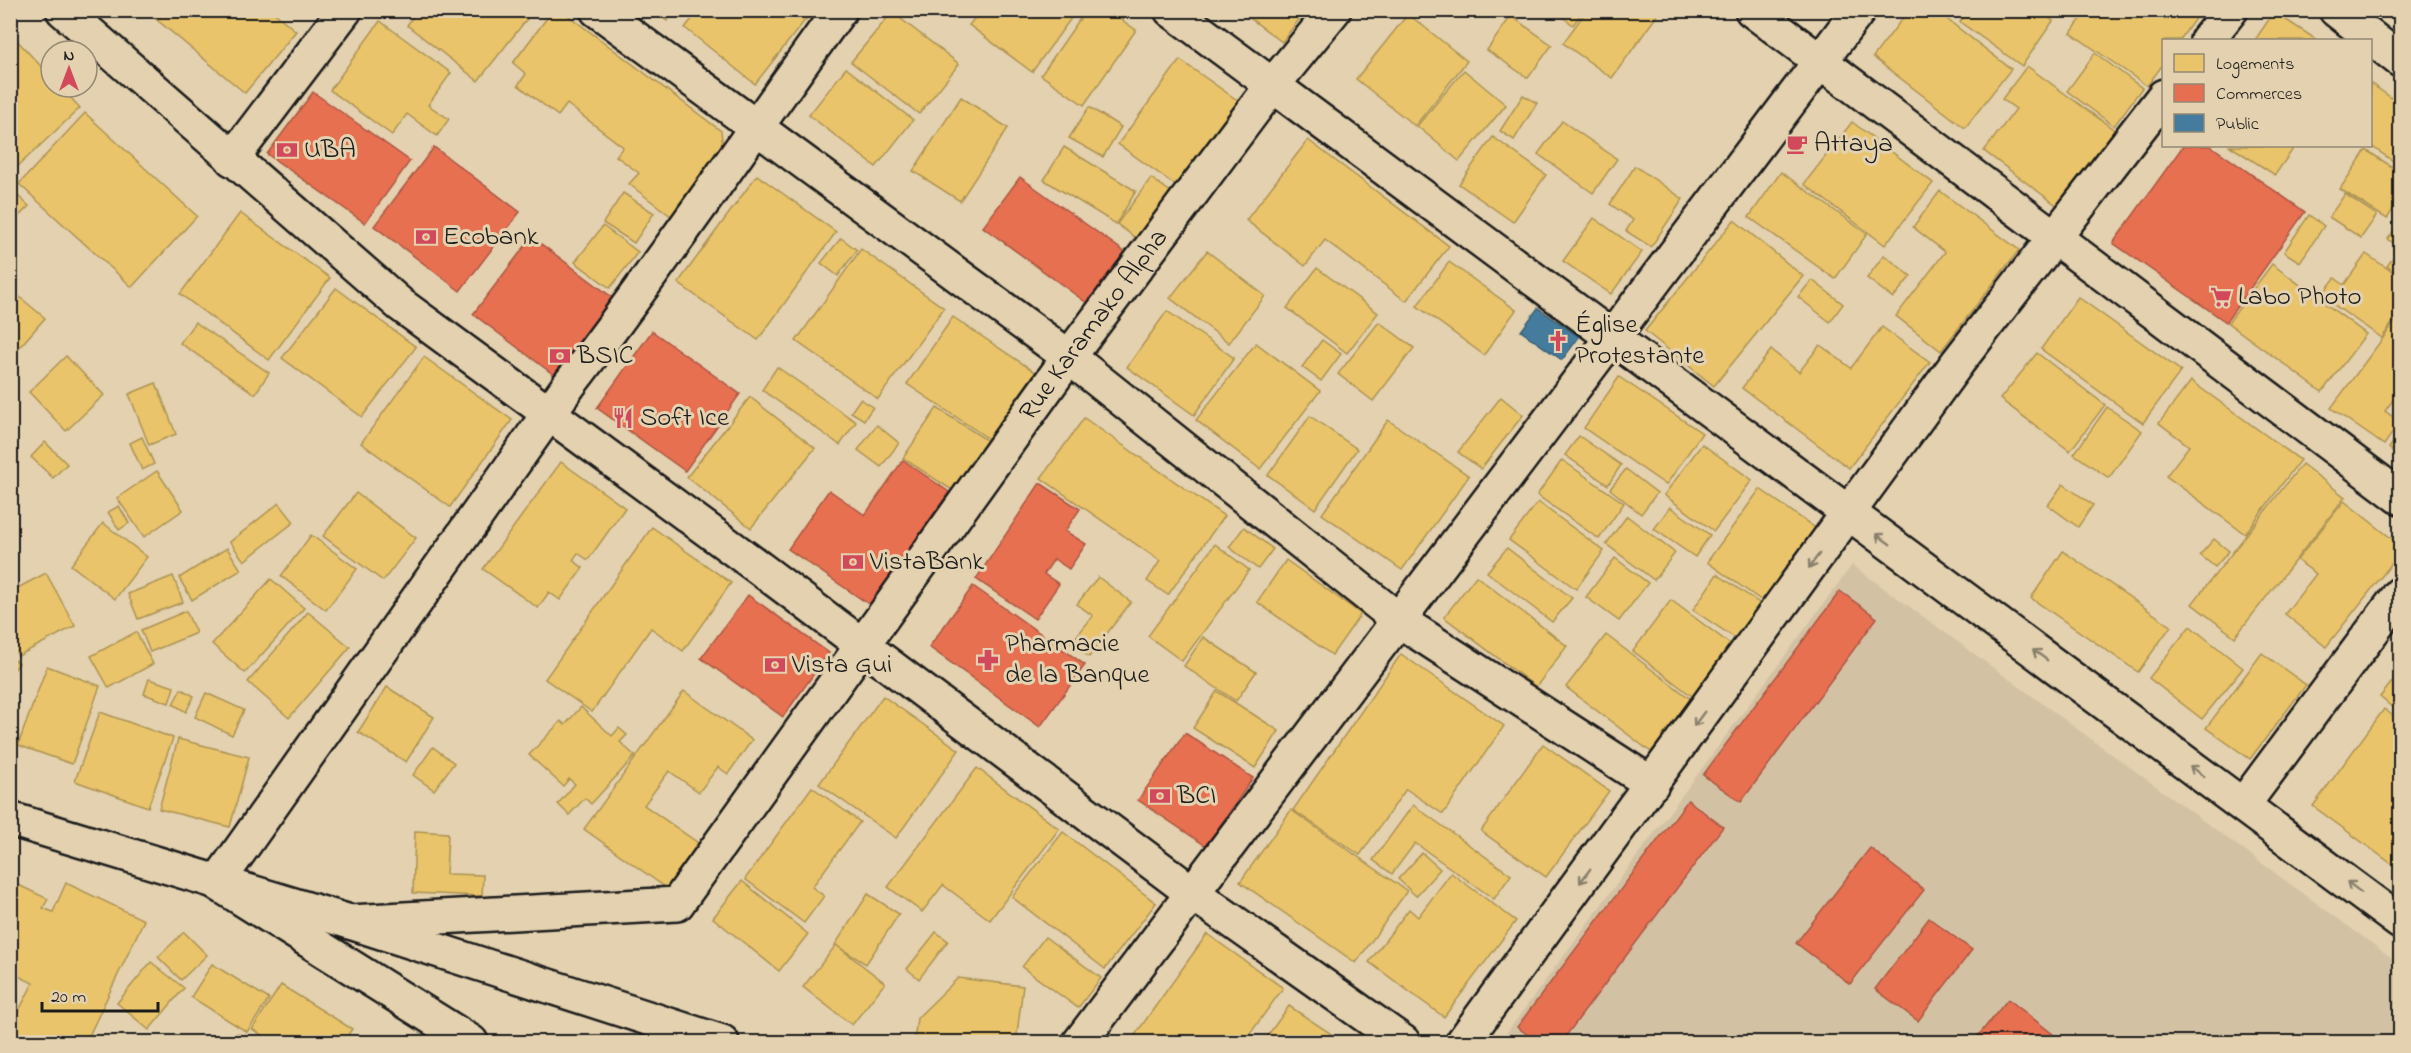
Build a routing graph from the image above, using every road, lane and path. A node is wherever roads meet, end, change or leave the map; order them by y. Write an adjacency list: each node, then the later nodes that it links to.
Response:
1 (63, 10): 17 (street)
2 (345, 10): 17 (street)
3 (597, 10): 16 (street)
4 (840, 10): 16 (street)
5 (1171, 10): 14 (street)
6 (1334, 10): 14 (street, Rue Karamako Alpha)
7 (1752, 10): 13 (street)
8 (1859, 10): 13 (street)
9 (2231, 10): 11 (street)
10 (2336, 10): 12 (street)
11 (2208, 39)
12 (2400, 60)
13 (1820, 62): 18 (street); 19 (street)
14 (1272, 86): 19 (street); 20 (street, Rue Karamako Alpha)
15 (2162, 97): 18 (street)
16 (755, 126): 20 (street); 21 (street)
17 (232, 159): 21 (street)
18 (2053, 237): 22 (street); 23 (street)
19 (1612, 338): 23 (street); 25 (street)
20 (1069, 357): 25 (street); 26 (street, Rue Karamako Alpha)
21 (550, 415): 26 (street); 30 (street)
22 (2400, 497)
23 (1848, 513): 27 (street, one-way to 27); 28 (street, one-way to 23)
24 (2400, 594): 28 (street)
25 (1400, 621): 27 (street); 31 (street)
26 (865, 646): 31 (street); 32 (street, Rue Karamako Alpha)
27 (1652, 784): 38 (street, one-way to 38)
28 (2243, 805): 33 (street, one-way to 28)
29 (10, 819): 30 (street)
30 (217, 883): 32 (street); 34 (street)
31 (1194, 894): 36 (street); 37 (street)
32 (350, 922): 35 (street)
33 (2400, 922)
34 (471, 1042)
35 (722, 1042)
36 (1080, 1042)
37 (1403, 1042)
38 (1463, 1042)

